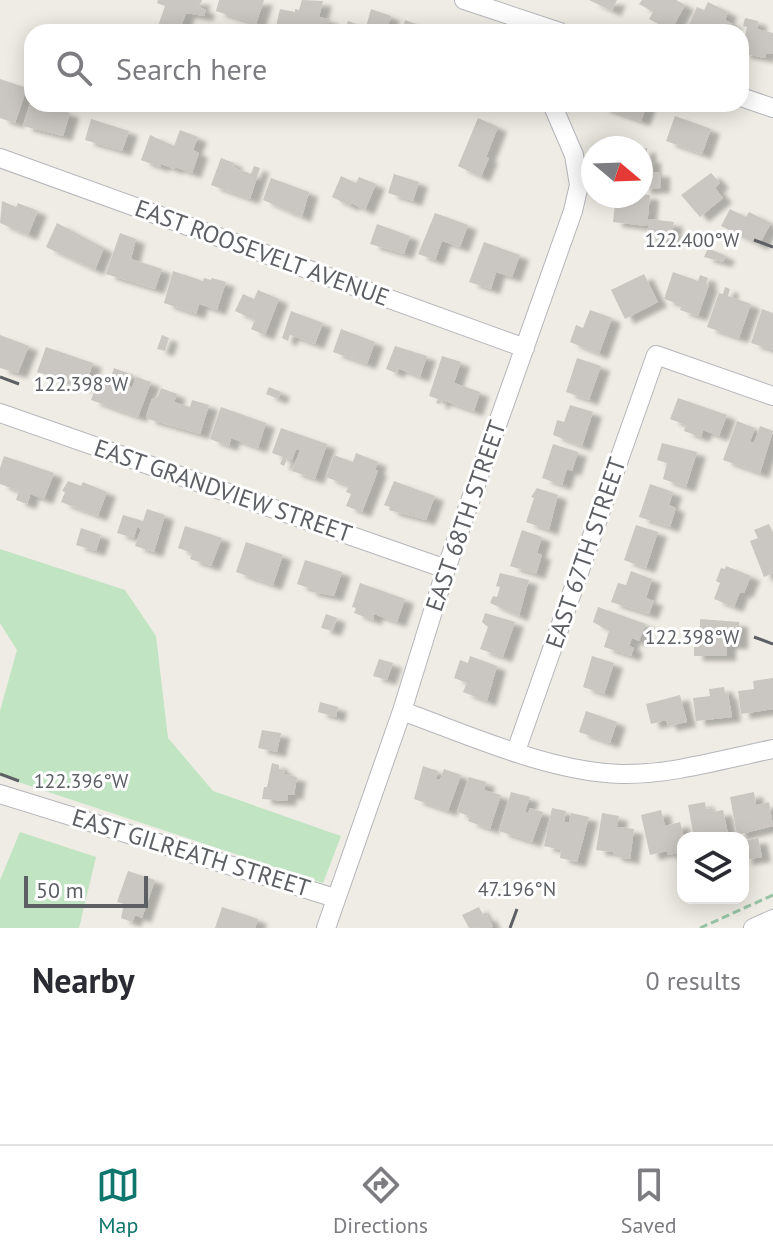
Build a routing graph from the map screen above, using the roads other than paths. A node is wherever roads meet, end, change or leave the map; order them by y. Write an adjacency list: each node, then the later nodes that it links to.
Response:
1 (464, 0): 2 (street)
2 (534, 24)
3 (749, 100): 4 (street)
4 (773, 108)
5 (555, 112): 7 (street, EAST 68TH STREET)
6 (0, 158): 7 (street, EAST ROOSEVELT AVENUE)
7 (525, 348): 10 (street, EAST 68TH STREET)
8 (773, 396): 13 (street, EAST 67TH STREET)
9 (0, 413): 10 (street, EAST GRANDVIEW STREET)
10 (446, 569): 11 (street, EAST 68TH STREET)
11 (402, 711): 13 (street); 15 (street, EAST 68TH STREET)
12 (773, 749): 13 (street)
13 (516, 751)
14 (0, 794): 15 (street, EAST GILREATH STREET)
15 (335, 898): 17 (street, EAST 68TH STREET)
16 (773, 919): 18 (street)
17 (326, 928)
18 (753, 928)

